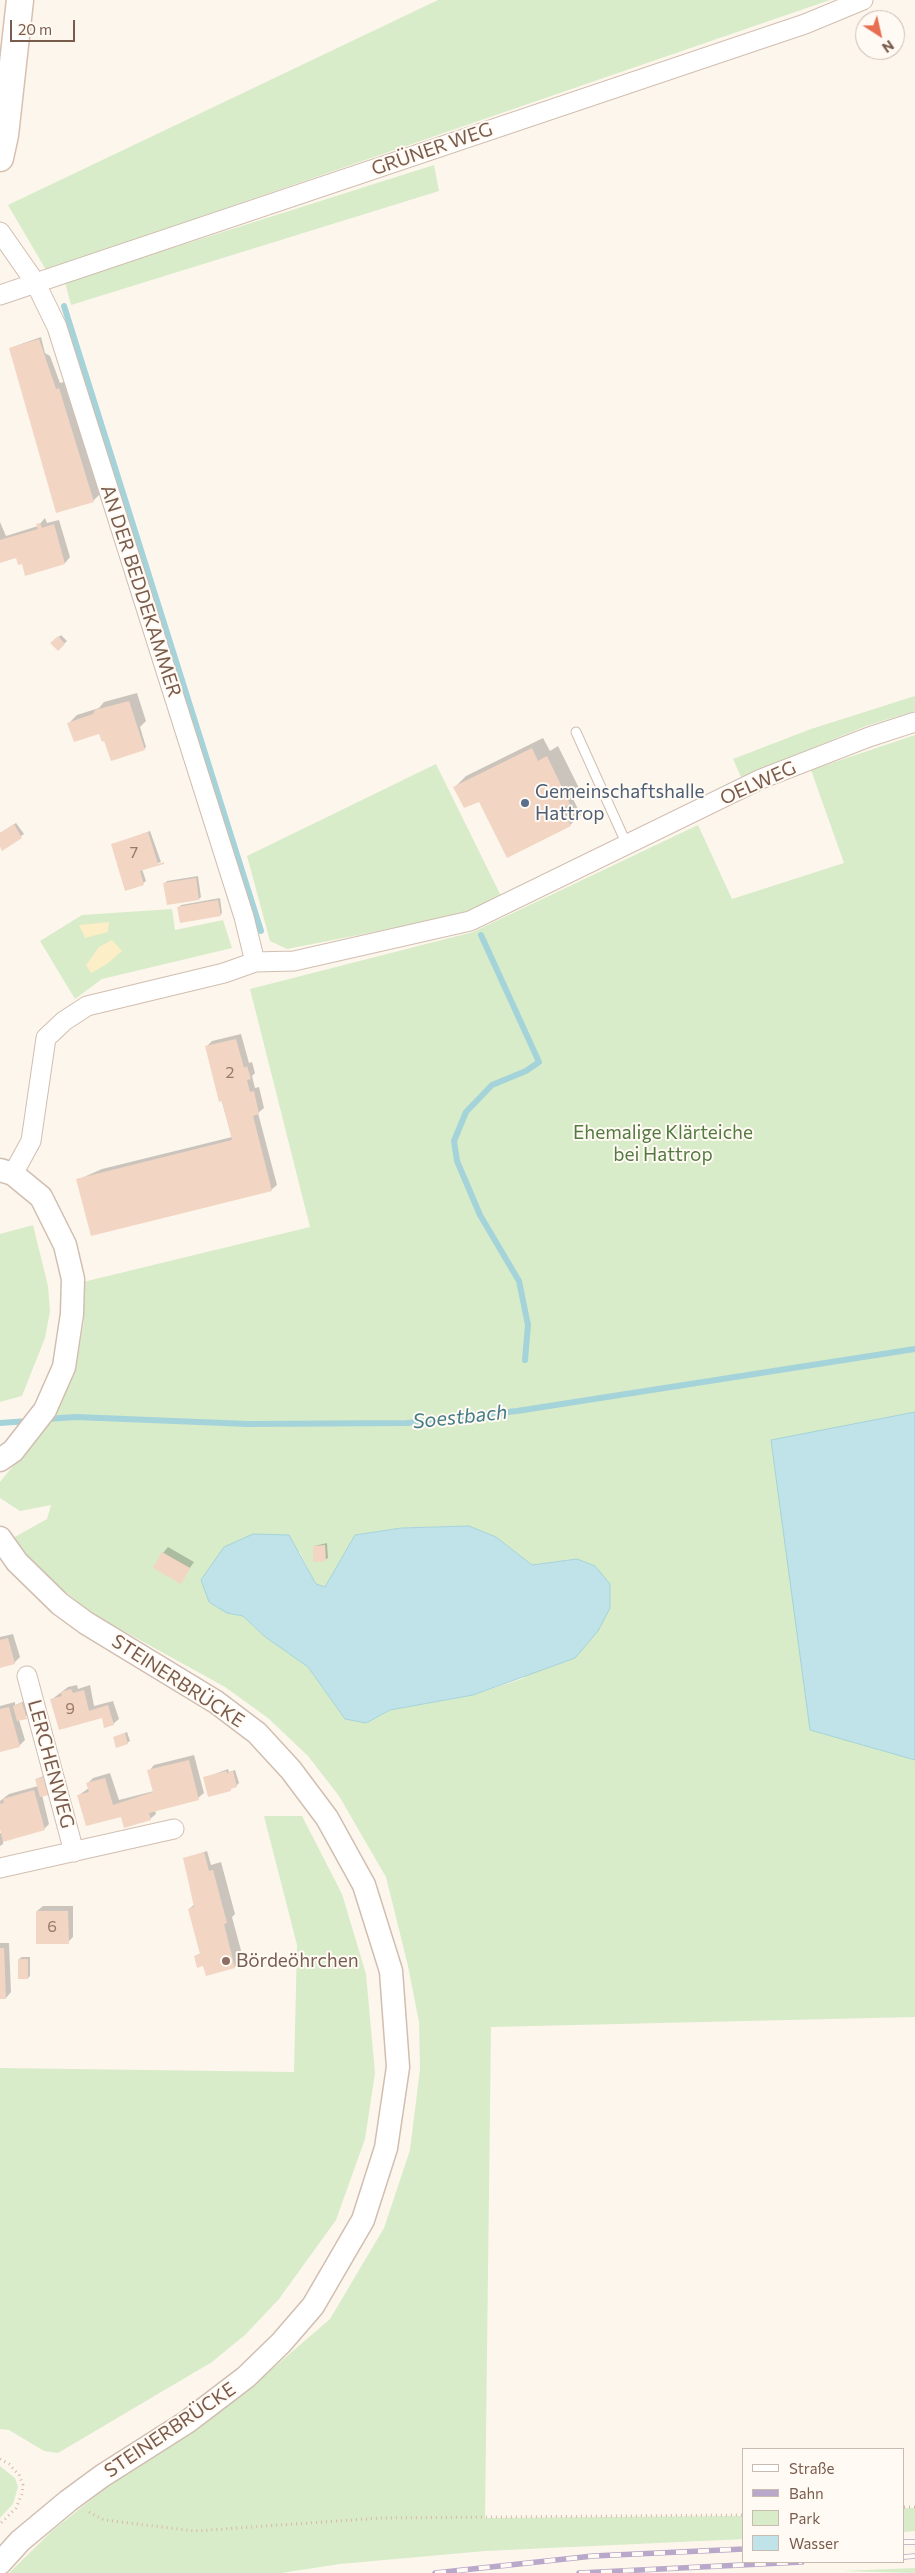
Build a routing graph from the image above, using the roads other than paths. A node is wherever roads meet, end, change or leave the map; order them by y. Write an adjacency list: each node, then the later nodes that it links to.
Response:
1 (20, 0): 3 (main road)
2 (863, 0): 5 (street, GRÜNER WEG)
3 (0, 158)
4 (0, 232): 5 (street, AN DER BEDDEKAMMER)
5 (35, 282): 6 (street, GRÜNER WEG); 10 (street, AN DER BEDDEKAMMER)
6 (0, 295)
7 (915, 722): 9 (street, OELWEG)
8 (576, 732): 9 (lane)
9 (627, 845): 10 (street, OELWEG)
10 (255, 962): 11 (street)
11 (7, 1172): 12 (street)
12 (7, 1455)
13 (0, 1538): 18 (street, STEINERBRÜCKE)
14 (27, 1676): 16 (street, LERCHENWEG)
15 (174, 1830): 16 (street, LERCHENWEG)
16 (74, 1852): 17 (street, LERCHENWEG)
17 (0, 1868)
18 (0, 2563)

